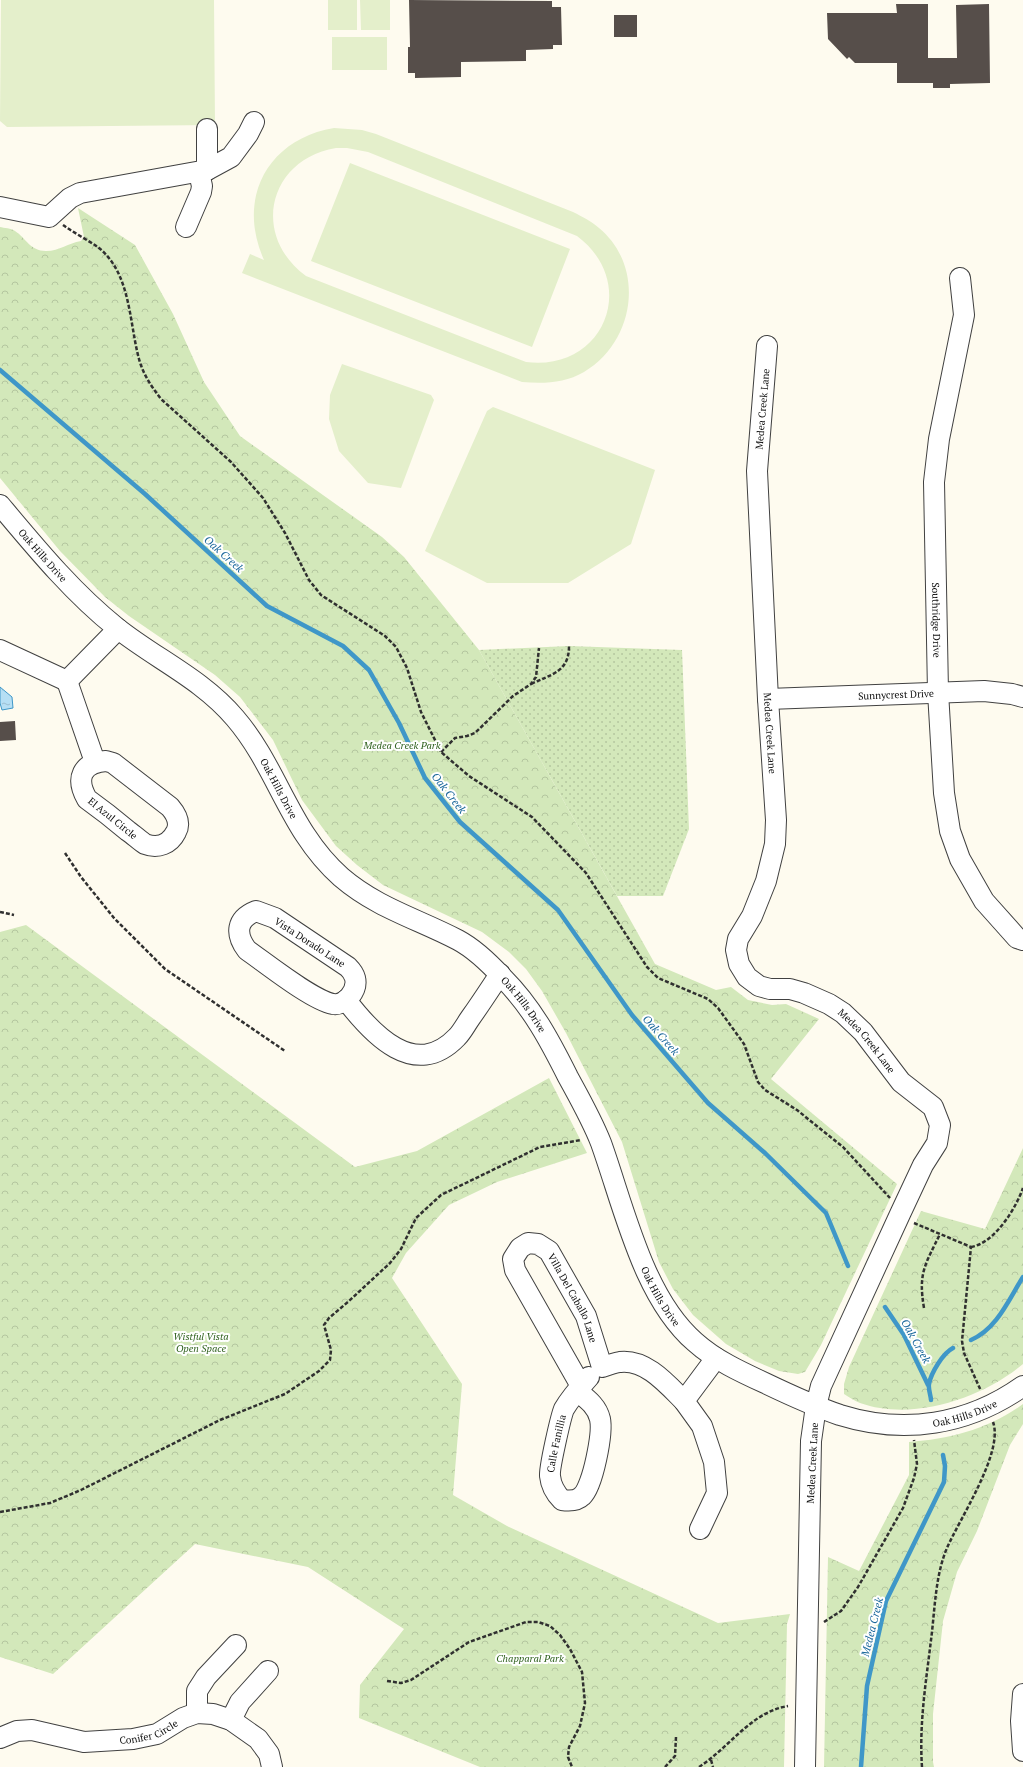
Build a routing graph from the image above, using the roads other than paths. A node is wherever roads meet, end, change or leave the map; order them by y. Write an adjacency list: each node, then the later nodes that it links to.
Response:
1 (254, 122): 3 (street)
2 (207, 130): 3 (street)
3 (203, 172): 4 (street); 5 (street)
4 (0, 207)
5 (186, 227)
6 (960, 278): 12 (street, Southridge Drive)
7 (767, 346): 14 (street, Medea Creek Lane)
8 (0, 505): 9 (street, Oak Hills Drive)
9 (118, 628): 11 (street); 17 (street, Oak Hills Drive)
10 (0, 650): 11 (street)
11 (67, 680): 15 (street)
12 (938, 692): 13 (street, Sunnycrest Drive); 14 (street, Sunnycrest Drive); 16 (street, Southridge Drive)
13 (1023, 697)
14 (768, 699): 24 (street, Medea Creek Lane)
15 (95, 762): 15 (street, El Azul Circle)
16 (1023, 940)
17 (500, 974): 18 (street); 19 (street, Oak Hills Drive)
18 (346, 1000): 18 (street, Vista Dorado Lane)
19 (716, 1358): 23 (street); 24 (street, Oak Hills Drive)
20 (602, 1367): 22 (street, Calle Fanillia); 22 (street, Villa Del Caballo Lane); 23 (street)
21 (1023, 1386): 24 (street, Oak Hills Drive)
22 (579, 1389): 22 (street, Calle Fanillia)
23 (684, 1401): 25 (street)
24 (816, 1406): 34 (street, Medea Creek Lane)
25 (700, 1529)
26 (236, 1645): 29 (street)
27 (268, 1672): 30 (street)
28 (1023, 1694): 32 (street)
29 (197, 1713): 30 (street, Conifer Circle); 31 (street, Conifer Circle)
30 (231, 1720): 33 (street, Conifer Circle)
31 (0, 1738)
32 (1023, 1751)
33 (272, 1767)
34 (805, 1767)

